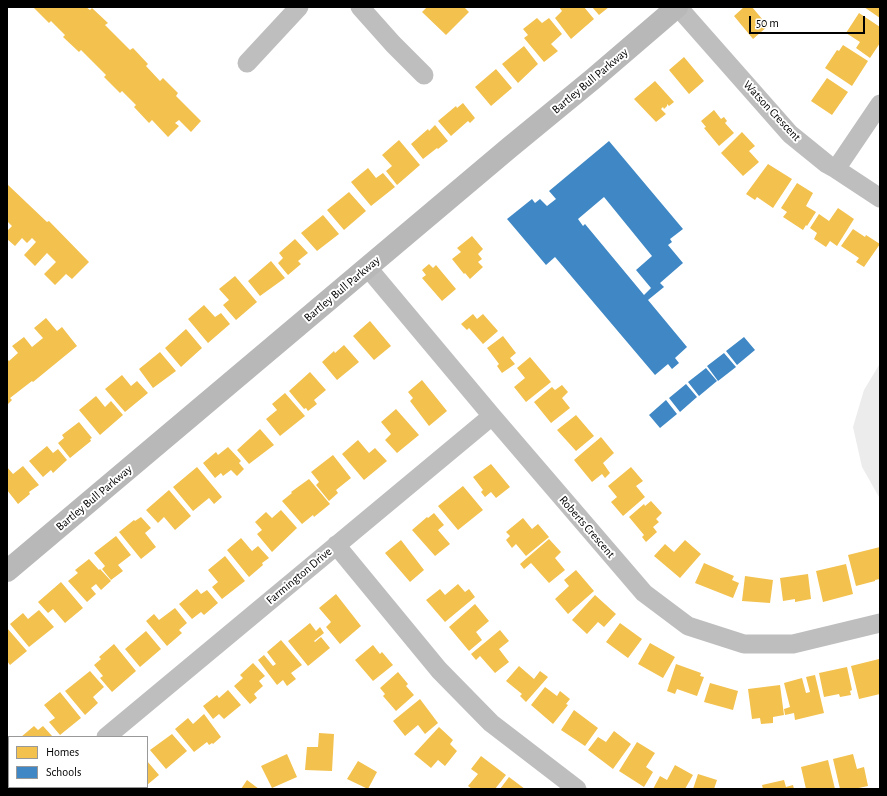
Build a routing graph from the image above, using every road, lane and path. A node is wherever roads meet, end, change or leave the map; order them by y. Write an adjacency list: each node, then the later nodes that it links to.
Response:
1 (299, 7): 4 (street)
2 (360, 7): 5 (street)
3 (677, 7): 7 (street, Watson Crescent); 9 (street, Bartley Bull Parkway)
4 (247, 63)
5 (424, 75)
6 (880, 104): 7 (street)
7 (836, 169): 8 (street, Watson Crescent)
8 (880, 198)
9 (368, 268): 10 (street, Roberts Crescent); 12 (street, Bartley Bull Parkway)
10 (492, 416): 11 (street, Farmington Drive); 13 (street, Roberts Crescent)
11 (336, 545): 14 (street, Farmington Drive); 15 (street)
12 (7, 571)
13 (880, 623)
14 (107, 736)
15 (577, 789)

